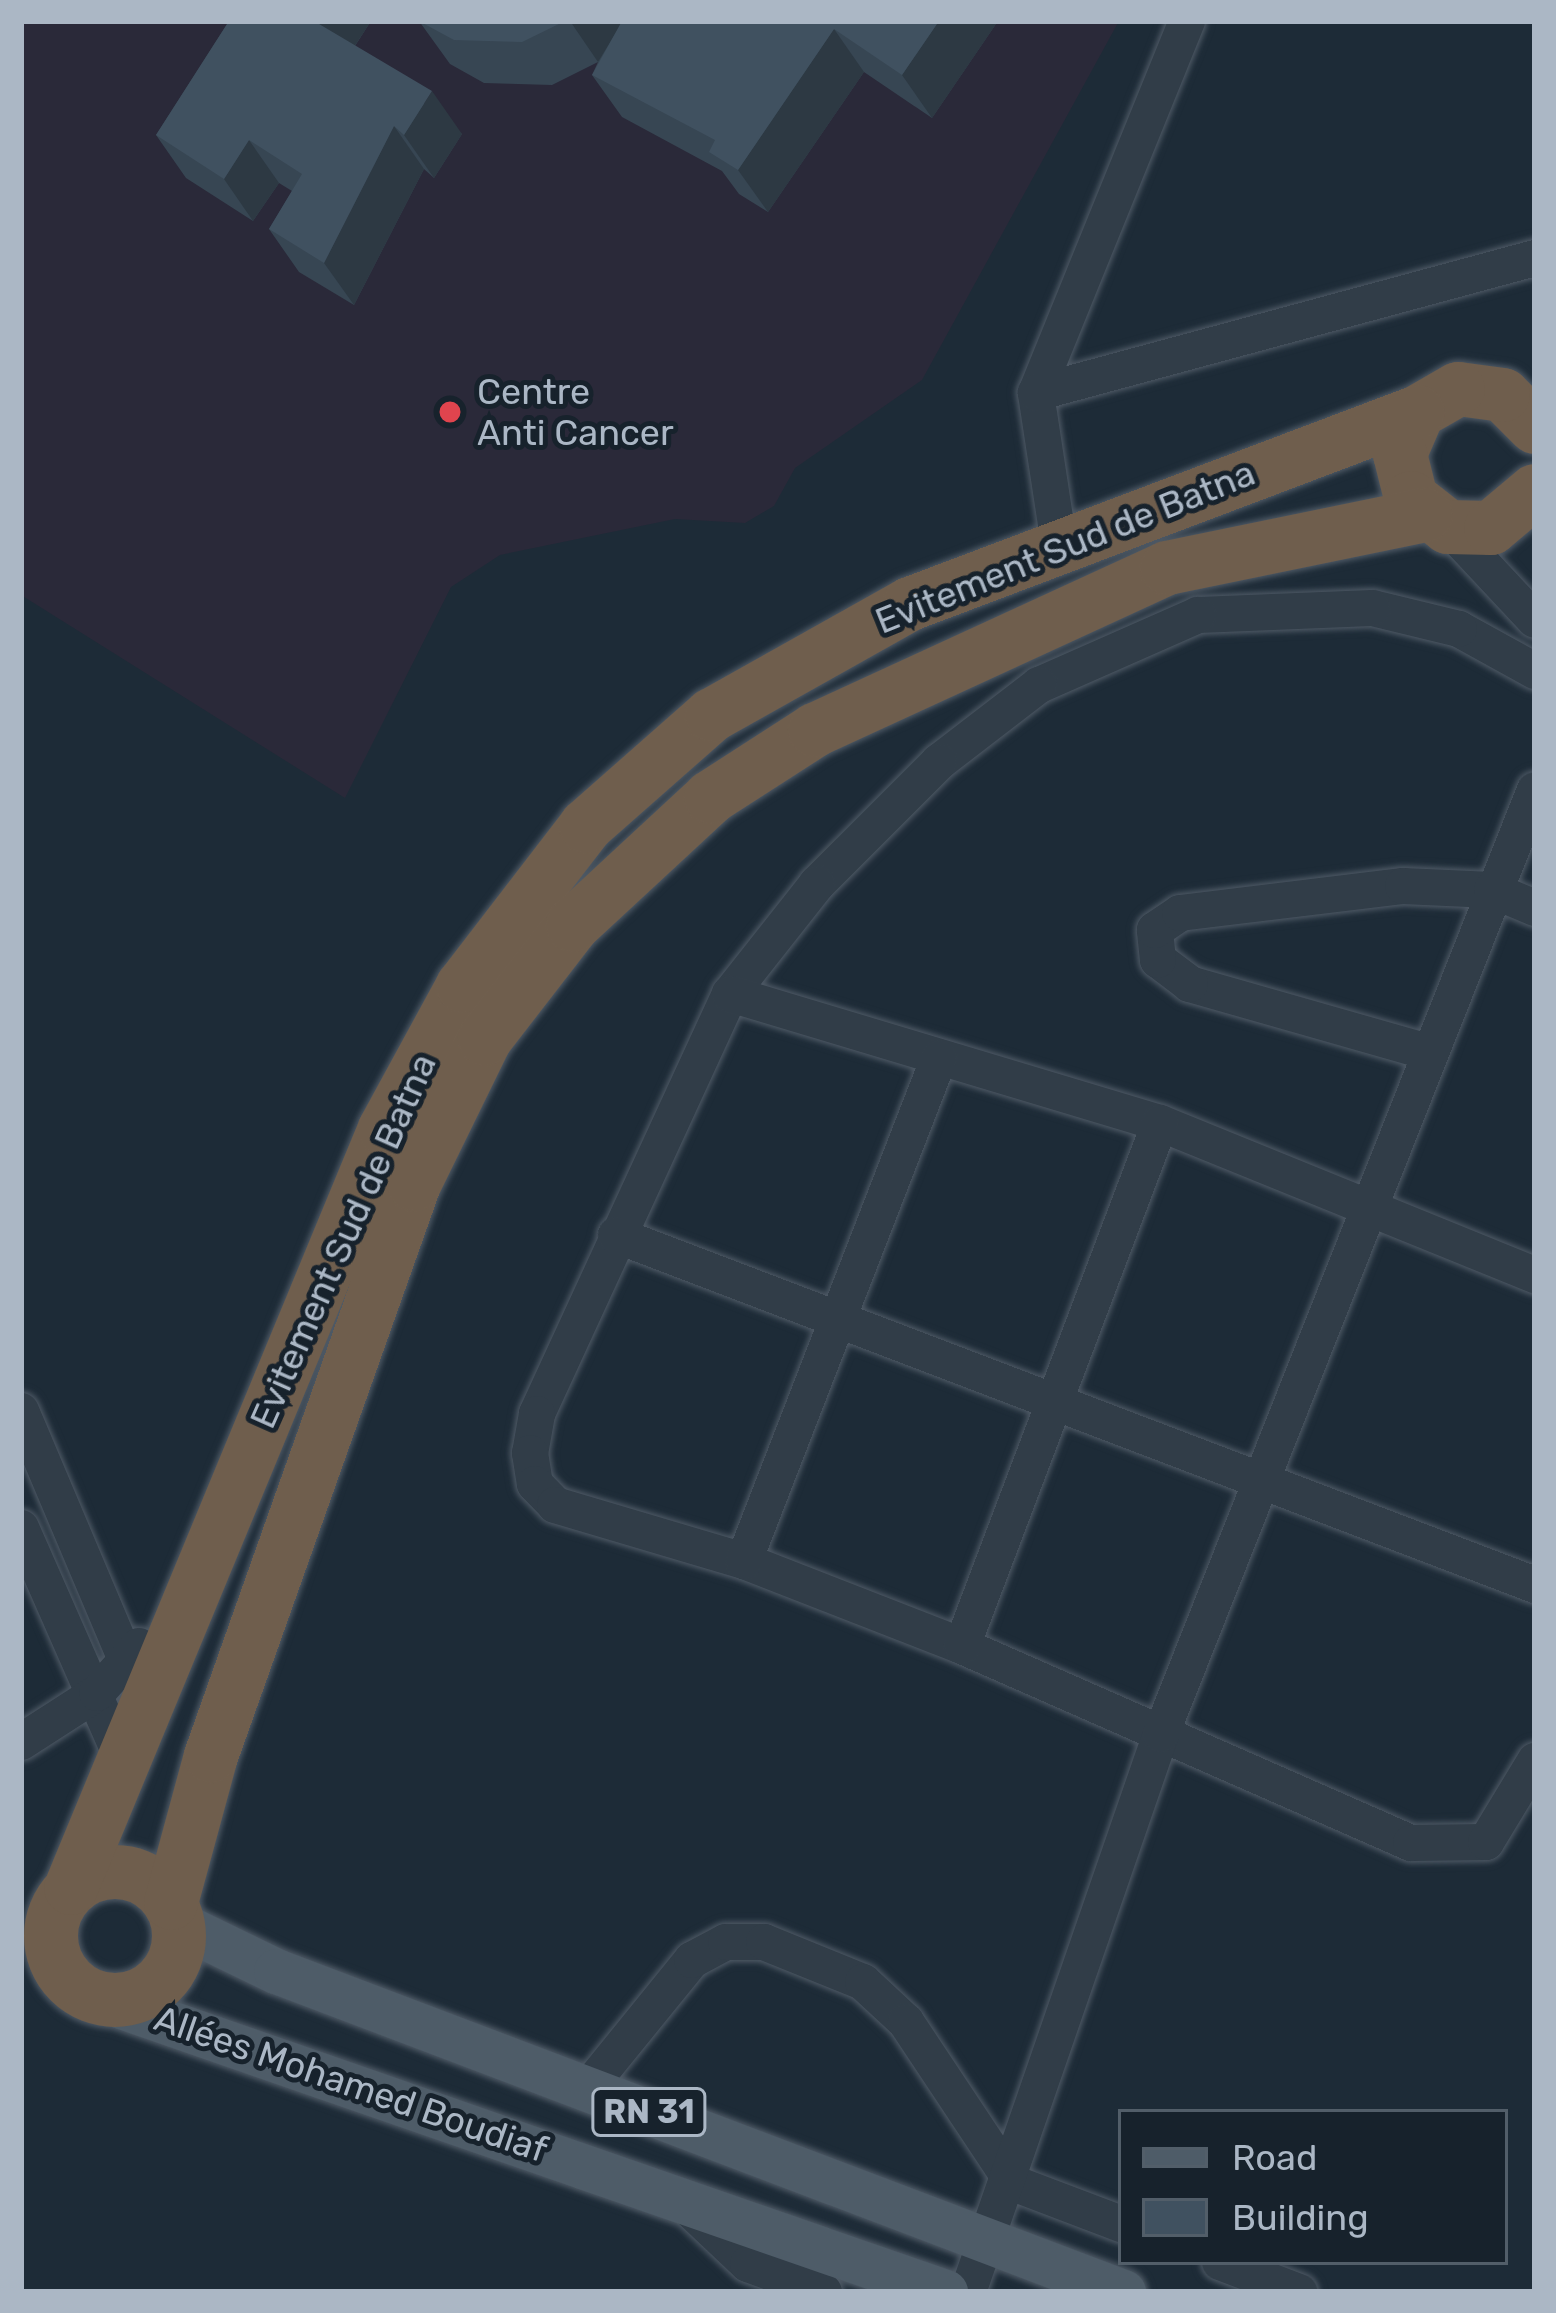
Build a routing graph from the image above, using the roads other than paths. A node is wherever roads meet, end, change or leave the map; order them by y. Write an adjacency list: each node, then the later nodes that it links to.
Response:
1 (1187, 21): 5 (street)
2 (1535, 258): 5 (street)
3 (1535, 378): 4 (highway)
4 (1480, 388): 6 (highway, Evitement Sud de Batna); 7 (highway)
5 (1036, 393): 10 (street)
6 (1418, 412): 9 (highway); 10 (highway, Evitement Sud de Batna)
7 (1535, 427)
8 (1535, 491): 9 (highway, Evitement Sud de Batna)
9 (1437, 521): 11 (street); 39 (highway, Evitement Sud de Batna)
10 (1059, 544): 29 (highway, Evitement Sud de Batna)
11 (1535, 620)
12 (1535, 671): 16 (street)
13 (1535, 790): 14 (street)
14 (1492, 890): 15 (street); 17 (street); 17 (street)
15 (1535, 908)
16 (730, 994): 18 (street); 21 (street)
17 (1428, 1052): 20 (street)
18 (939, 1058): 19 (street); 23 (street)
19 (1160, 1123): 20 (street); 24 (street)
20 (1367, 1206): 22 (street); 26 (street)
21 (616, 1235): 23 (street); 28 (street)
22 (1535, 1275)
23 (846, 1319): 24 (street); 28 (street)
24 (1061, 1397): 26 (street); 31 (street)
25 (21, 1411): 32 (street)
26 (1269, 1479): 30 (street); 34 (street)
27 (21, 1528): 33 (street)
28 (745, 1561): 31 (street)
29 (202, 1562): 32 (street); 37 (highway, Evitement Sud de Batna)
30 (1535, 1585)
31 (962, 1646): 34 (street)
32 (127, 1662): 33 (street)
33 (97, 1693): 35 (street); 37 (street)
34 (1161, 1734): 36 (street); 42 (street)
35 (21, 1742)
36 (1535, 1761)
37 (124, 1763): 38 (highway, Evitement Sud de Batna)
38 (49, 1898): 39 (highway); 40 (highway)
39 (175, 1914): 40 (highway, Evitement Sud de Batna); 41 (main road, Allées Mohamed Boudiaf / RN 31)
40 (61, 1981): 43 (main road, Allées Mohamed Boudiaf / RN 31)
41 (588, 2088): 42 (street); 45 (main road, Allées Mohamed Boudiaf / RN 31)
42 (1013, 2183): 44 (street); 45 (street)
43 (680, 2200): 47 (street); 48 (main road, Allées Mohamed Boudiaf / RN 31)
44 (1118, 2223)
45 (989, 2244): 49 (street); 50 (main road, Allées Mohamed Boudiaf / RN 31)
46 (1228, 2265): 51 (street)
47 (824, 2292)
48 (945, 2292)
49 (968, 2292)
50 (1123, 2292)
51 (1299, 2292)

